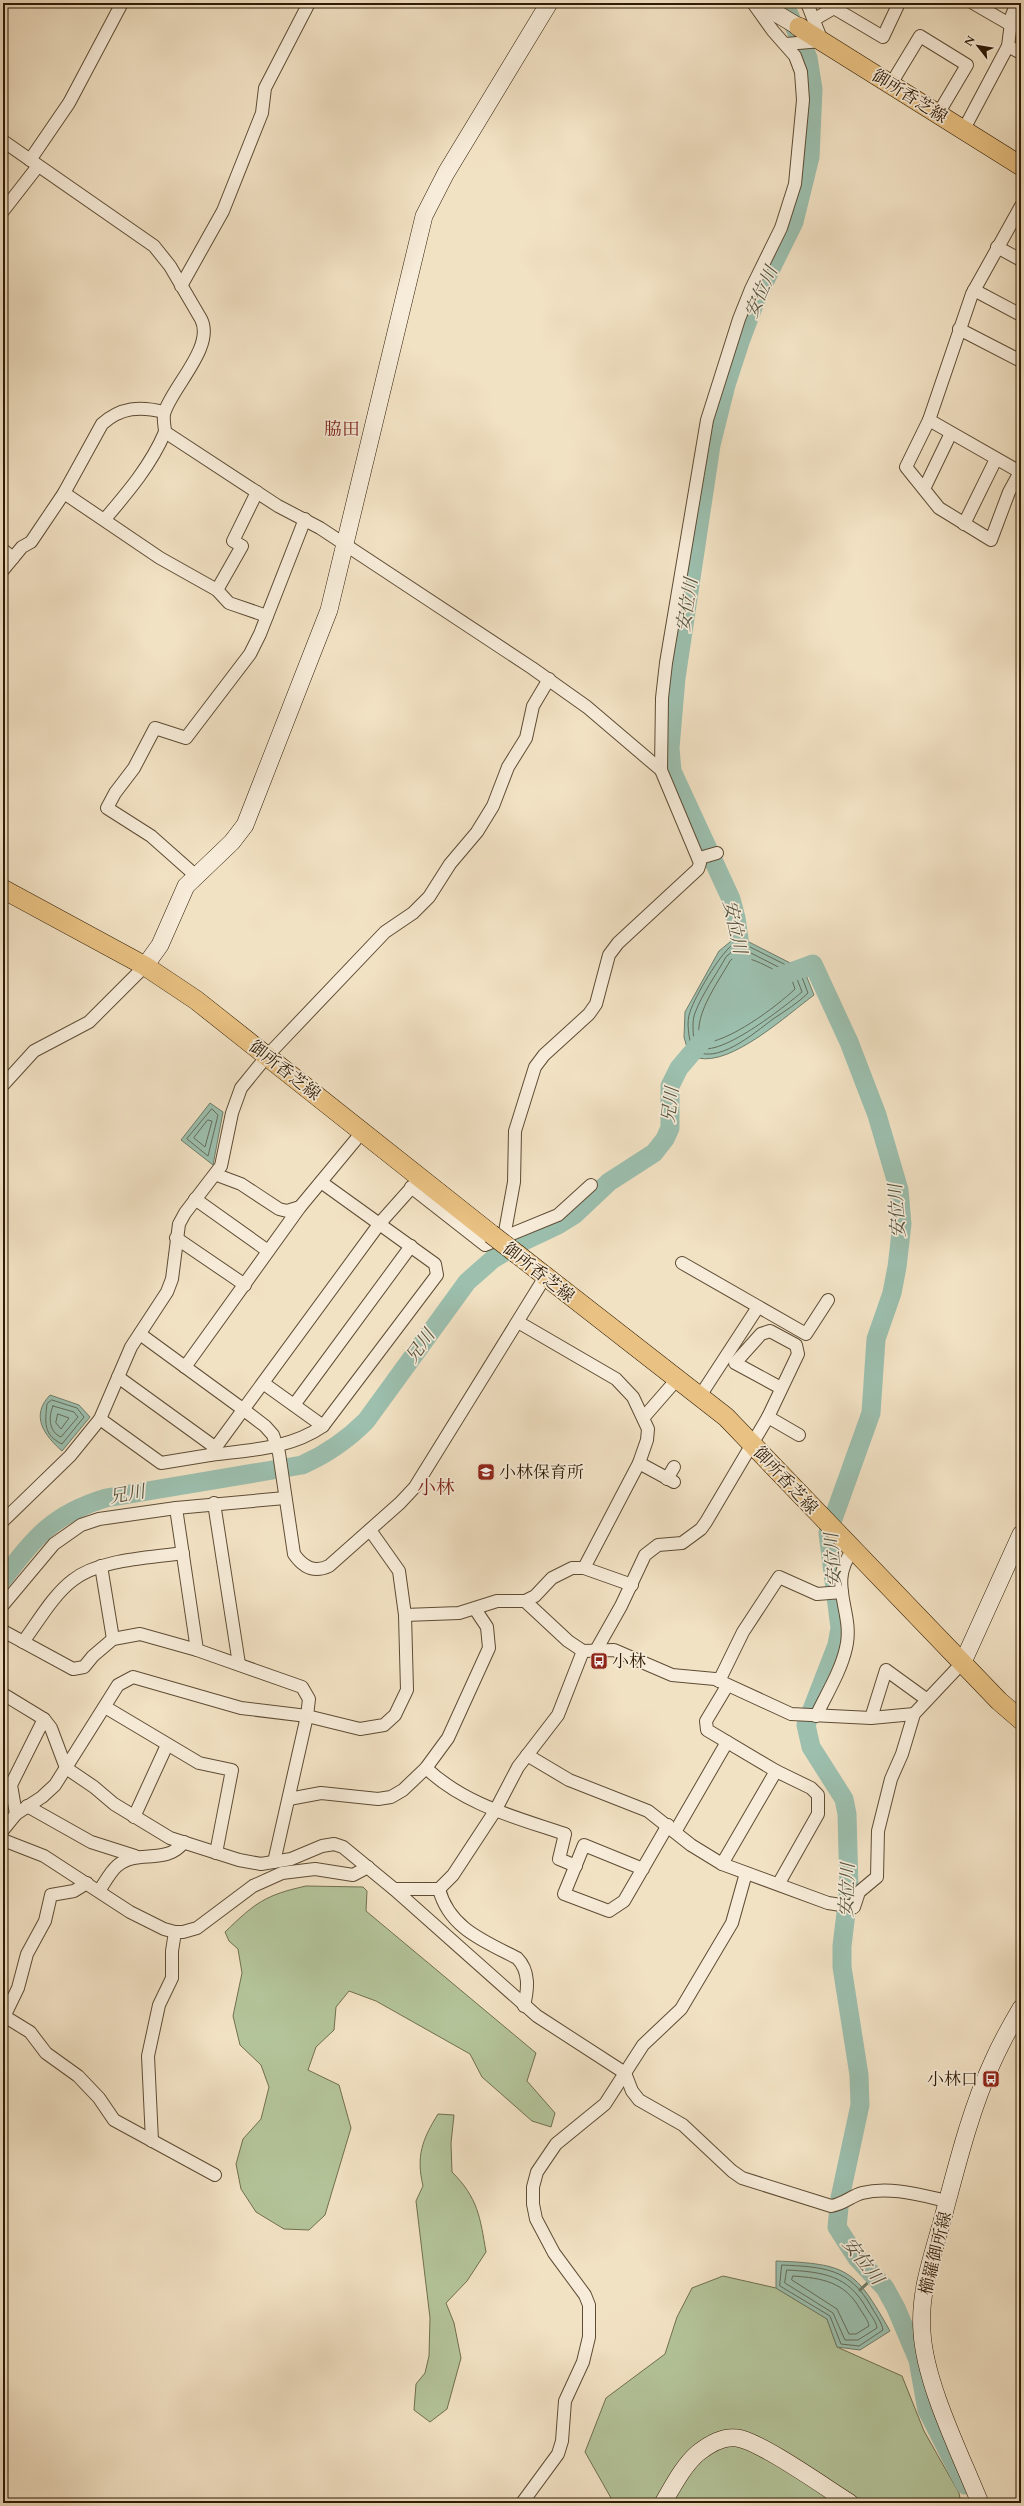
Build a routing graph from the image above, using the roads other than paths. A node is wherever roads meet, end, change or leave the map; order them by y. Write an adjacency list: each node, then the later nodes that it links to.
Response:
1 (122, 3): 18 (street)
2 (309, 3): 24 (street)
3 (549, 3): 41 (street)
4 (753, 3): 11 (street)
5 (807, 3): 11 (street)
6 (899, 3): 11 (street)
7 (973, 3): 10 (street)
8 (1017, 3): 10 (street)
9 (765, 6): 11 (street)
10 (1011, 25): 12 (street)
11 (804, 36): 14 (main road, 御所香芝線); 48 (street)
12 (1008, 46): 13 (street); 16 (street)
13 (1021, 53)
14 (891, 84): 15 (main road, 御所香芝線); 15 (street)
15 (938, 114): 16 (main road, 御所香芝線)
16 (964, 130): 19 (main road, 御所香芝線)
17 (3, 142): 18 (street)
18 (34, 163): 21 (street); 24 (street)
19 (1021, 166)
20 (1021, 206): 22 (street)
21 (3, 211)
22 (997, 247): 23 (street); 25 (street)
23 (1021, 260)
24 (181, 286): 29 (street)
25 (974, 290): 26 (street); 27 (street)
26 (1021, 316)
27 (959, 329): 28 (street); 30 (street)
28 (1020, 360)
29 (164, 412): 31 (street); 37 (street)
30 (929, 420): 32 (street); 35 (street)
31 (165, 432): 36 (street); 38 (street)
32 (951, 433): 33 (street); 35 (street)
33 (996, 459): 34 (street); 40 (street)
34 (1020, 471): 40 (street)
35 (924, 489): 40 (street)
36 (257, 492): 39 (street); 45 (street)
37 (64, 493): 38 (street); 43 (street)
38 (105, 519): 45 (street)
39 (305, 519): 41 (street); 46 (street)
40 (964, 524)
41 (345, 544): 47 (street); 51 (street)
42 (3, 550): 43 (street)
43 (13, 558): 44 (street)
44 (3, 570)
45 (217, 590): 46 (street)
46 (267, 616): 51 (street)
47 (548, 679): 48 (street); 54 (street)
48 (661, 770): 50 (street)
49 (717, 853): 50 (street)
50 (700, 858): 64 (street)
51 (195, 875): 53 (street)
52 (3, 889): 53 (main road, 御所香芝線)
53 (145, 966): 54 (main road, 御所香芝線); 55 (street)
54 (267, 1056): 56 (main road, 御所香芝線); 57 (street)
55 (3, 1085)
56 (363, 1131): 58 (street); 59 (main road, 御所香芝線)
57 (217, 1175): 61 (street); 62 (street)
58 (321, 1182): 62 (street); 63 (street)
59 (416, 1182): 63 (street); 64 (main road, 御所香芝線)
60 (591, 1185): 64 (street)
61 (195, 1199): 65 (street); 67 (street)
62 (300, 1207): 67 (street)
63 (380, 1223): 66 (street); 78 (street)
64 (498, 1236): 69 (main road, 御所香芝線, bridge)
65 (176, 1238): 70 (street); 74 (street)
66 (411, 1246): 81 (street); 86 (street)
67 (268, 1251): 70 (street)
68 (682, 1263): 72 (street)
69 (545, 1277): 73 (street); 77 (main road, 御所香芝線)
70 (244, 1285): 75 (street)
71 (828, 1300): 72 (street)
72 (758, 1307): 80 (street)
73 (518, 1322): 83 (street); 97 (street)
74 (140, 1334): 75 (street); 76 (street)
75 (185, 1367): 82 (street)
76 (118, 1377): 85 (street); 90 (street)
77 (678, 1378): 80 (main road, 御所香芝線); 83 (street)
78 (263, 1383): 81 (street); 82 (street)
79 (782, 1388): 79 (street); 84 (street)
80 (700, 1396): 88 (main road, 御所香芝線)
81 (294, 1405): 86 (street)
82 (244, 1410): 89 (street); 90 (street)
83 (644, 1417): 91 (street)
84 (768, 1417): 87 (street); 88 (street)
85 (100, 1419): 90 (street); 96 (street)
86 (324, 1426): 89 (street)
87 (800, 1435)
88 (752, 1443): 99 (main road, 御所香芝線); 103 (street)
89 (278, 1449): 90 (street); 93 (street)
90 (213, 1452)
91 (639, 1463): 92 (street); 102 (street)
92 (674, 1467)
93 (285, 1498): 94 (street); 97 (street)
94 (214, 1503): 95 (street); 115 (street)
95 (176, 1508): 100 (street); 106 (street)
96 (3, 1521)
97 (370, 1530): 108 (street)
98 (1021, 1534): 114 (street)
99 (853, 1550): 104 (street); 114 (main road, 御所香芝線)
100 (183, 1553): 101 (street); 112 (street)
101 (101, 1566): 110 (street); 111 (street)
102 (584, 1568): 103 (street); 105 (street)
103 (632, 1585): 113 (street)
104 (836, 1594): 116 (street); 122 (street)
105 (525, 1601): 107 (street); 113 (street)
106 (3, 1605)
107 (475, 1609): 108 (street); 130 (street)
108 (405, 1615): 121 (street)
109 (3, 1631): 111 (street)
110 (113, 1639): 111 (street); 112 (street)
111 (22, 1642)
112 (197, 1650): 115 (street)
113 (589, 1652): 116 (street); 128 (street)
114 (963, 1662): 118 (street); 125 (main road, 御所香芝線)
115 (239, 1664): 121 (street)
116 (723, 1684): 122 (street); 126 (street)
117 (3, 1694): 124 (street)
118 (926, 1699): 120 (street); 123 (street)
119 (105, 1707): 121 (street); 127 (street); 129 (street)
120 (914, 1714): 123 (street); 149 (street)
121 (307, 1716): 132 (street)
122 (816, 1716): 123 (street)
123 (871, 1718)
124 (44, 1719): 129 (street); 135 (street)
125 (1021, 1720)
126 (727, 1742): 131 (street); 137 (street)
127 (167, 1745): 136 (street); 141 (street)
128 (527, 1755): 134 (street); 137 (street)
129 (66, 1768): 133 (street); 136 (street)
130 (426, 1768): 132 (street); 134 (street)
131 (776, 1771): 144 (street); 149 (street)
132 (289, 1799): 143 (street)
133 (27, 1806): 135 (street); 142 (street)
134 (495, 1811): 145 (street); 152 (street)
135 (16, 1814): 138 (street)
136 (134, 1817): 140 (street)
137 (672, 1828): 144 (street); 147 (street)
138 (3, 1830)
139 (3, 1840): 150 (street)
140 (184, 1842): 141 (street); 142 (street)
141 (216, 1853): 143 (street)
142 (135, 1856): 153 (street)
143 (274, 1862): 146 (street)
144 (722, 1864): 148 (street)
145 (576, 1866): 147 (street); 147 (street)
146 (368, 1867): 151 (street); 154 (street)
147 (643, 1869)
148 (746, 1873): 149 (street); 158 (street)
149 (779, 1883)
150 (87, 1884): 153 (street); 157 (street)
151 (394, 1889): 152 (street); 155 (street)
152 (439, 1889): 155 (street)
153 (99, 1891): 154 (street)
154 (175, 1932): 159 (street)
155 (524, 2006): 158 (street)
156 (1021, 2008): 161 (street, 櫛羅御所線)
157 (4, 2018): 159 (street)
158 (625, 2073): 161 (street); 162 (street)
159 (152, 2141): 160 (street)
160 (215, 2175)
161 (947, 2201): 165 (street, 櫛羅御所線)
162 (522, 2503)
163 (663, 2503): 164 (street)
164 (850, 2503)
165 (980, 2503)

